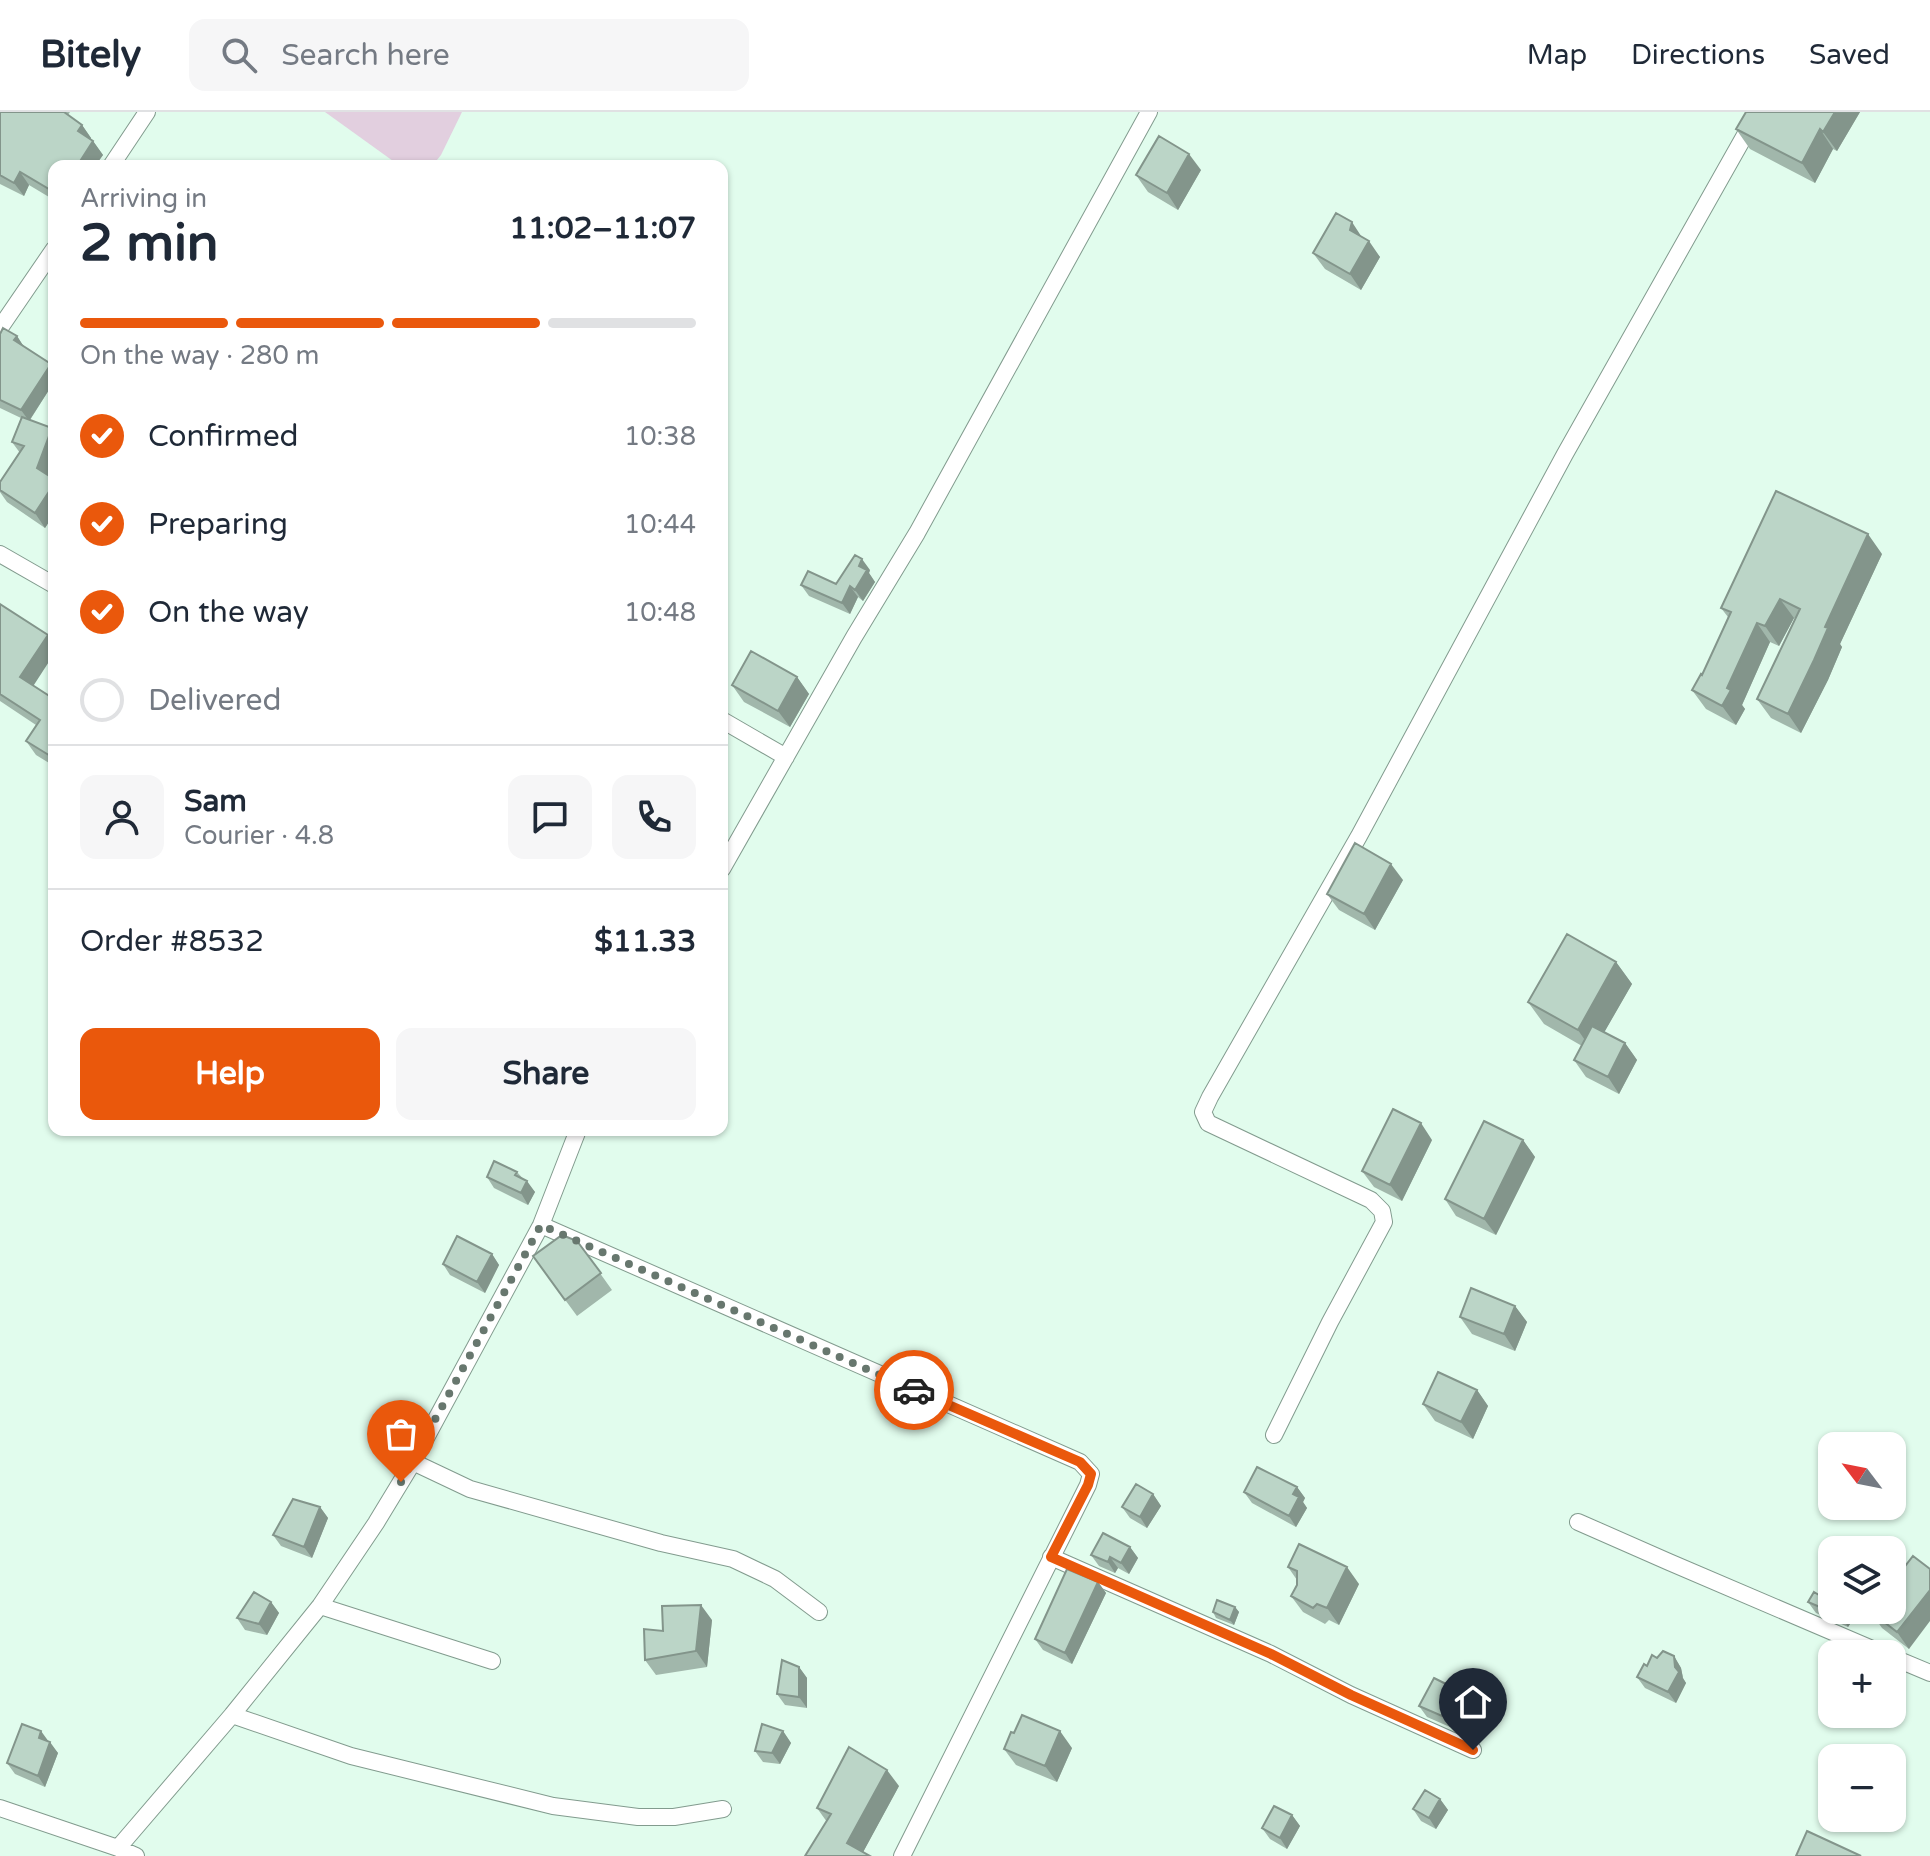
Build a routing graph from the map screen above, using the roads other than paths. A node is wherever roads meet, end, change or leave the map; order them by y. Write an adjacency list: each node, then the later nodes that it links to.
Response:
1 (147, 112): 4 (street)
2 (1149, 112): 10 (street)
3 (1758, 112): 14 (street)
4 (115, 160)
5 (48, 258): 6 (street)
6 (0, 328)
7 (0, 554): 8 (street)
8 (48, 582)
9 (728, 723): 10 (street)
10 (786, 757): 11 (street)
11 (728, 858)
12 (576, 1136): 13 (street)
13 (541, 1225): 15 (street); 17 (street)
14 (1274, 1435)
15 (413, 1462): 18 (street); 19 (street)
16 (1578, 1522): 20 (street)
17 (1051, 1557): 25 (street); 30 (street)
18 (320, 1606): 21 (street); 24 (street)
19 (819, 1612)
20 (1852, 1640)
21 (492, 1661)
22 (1906, 1663): 23 (street)
23 (1930, 1673)
24 (232, 1715): 27 (street); 28 (street)
25 (1473, 1750)
26 (0, 1808): 28 (street)
27 (723, 1809)
28 (118, 1848): 29 (street)
29 (136, 1856)
30 (902, 1856)

